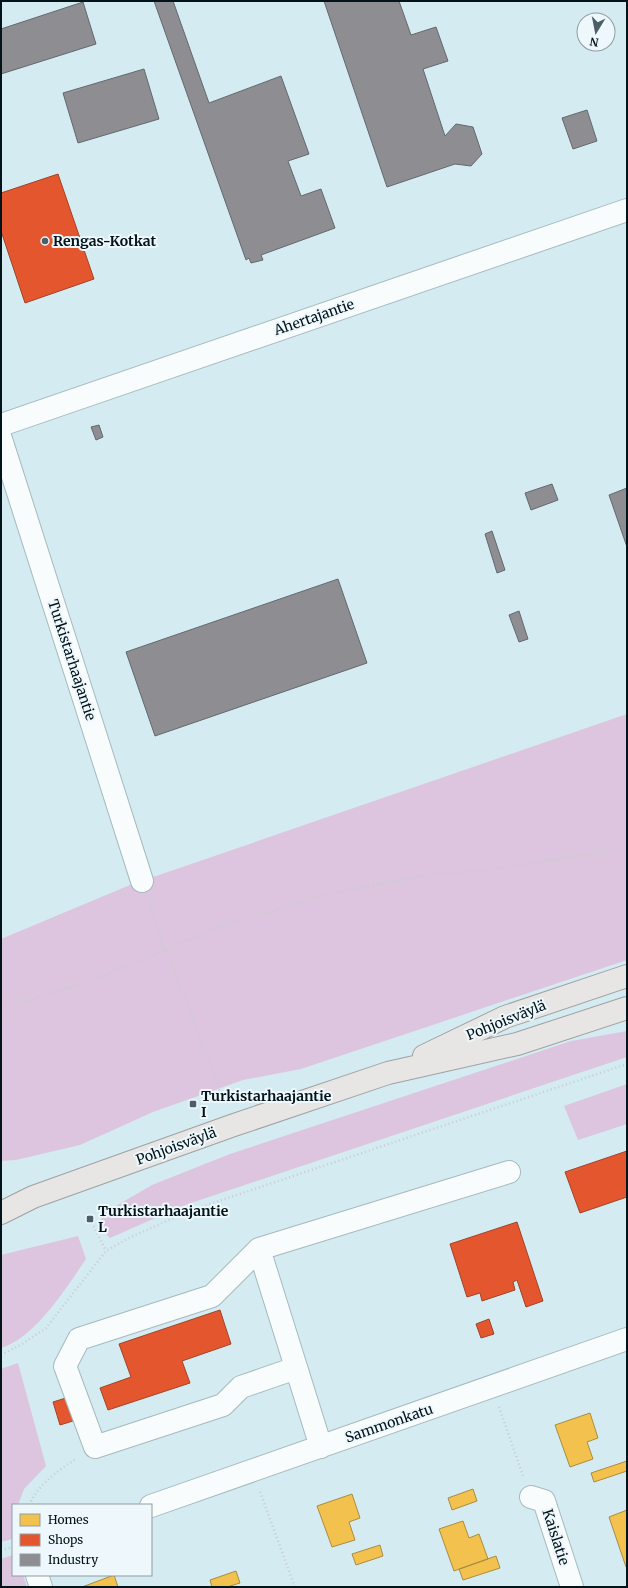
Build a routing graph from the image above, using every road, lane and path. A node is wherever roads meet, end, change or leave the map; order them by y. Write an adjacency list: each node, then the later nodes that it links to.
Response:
1 (627, 210): 2 (street, Ahertajantie)
2 (1, 425)
3 (1, 439): 5 (street, Turkistarhaajantie)
4 (627, 850): 6 (path)
5 (142, 881): 6 (path)
6 (165, 950): 8 (path); 12 (path)
7 (627, 976): 11 (main road, Pohjoisväylä)
8 (1, 1008)
9 (627, 1008): 11 (main road, Pohjoisväylä)
10 (627, 1064): 19 (path)
11 (388, 1073): 14 (main road, Pohjoisväylä)
12 (222, 1096)
13 (509, 1172): 18 (street)
14 (33, 1197): 15 (main road, Pohjoisväylä); 16 (main road, Pohjoisväylä)
15 (1, 1204)
16 (1, 1213)
17 (90, 1219): 19 (path)
18 (259, 1249): 22 (street); 24 (street)
19 (106, 1251): 21 (path)
20 (627, 1339): 23 (street, Sammonkatu)
21 (1, 1355)
22 (296, 1368): 24 (street); 25 (street)
23 (492, 1386): 25 (street, Sammonkatu); 27 (path)
24 (95, 1447): 28 (path)
25 (321, 1447): 26 (street, Sammonkatu)
26 (252, 1471): 29 (street, Sammonkatu); 34 (path)
27 (531, 1497): 35 (street, Kaislatie)
28 (29, 1504)
29 (152, 1506)
30 (12, 1547): 31 (path)
31 (1, 1550)
32 (37, 1576): 33 (street)
33 (41, 1587)
34 (295, 1587)
35 (572, 1587)

